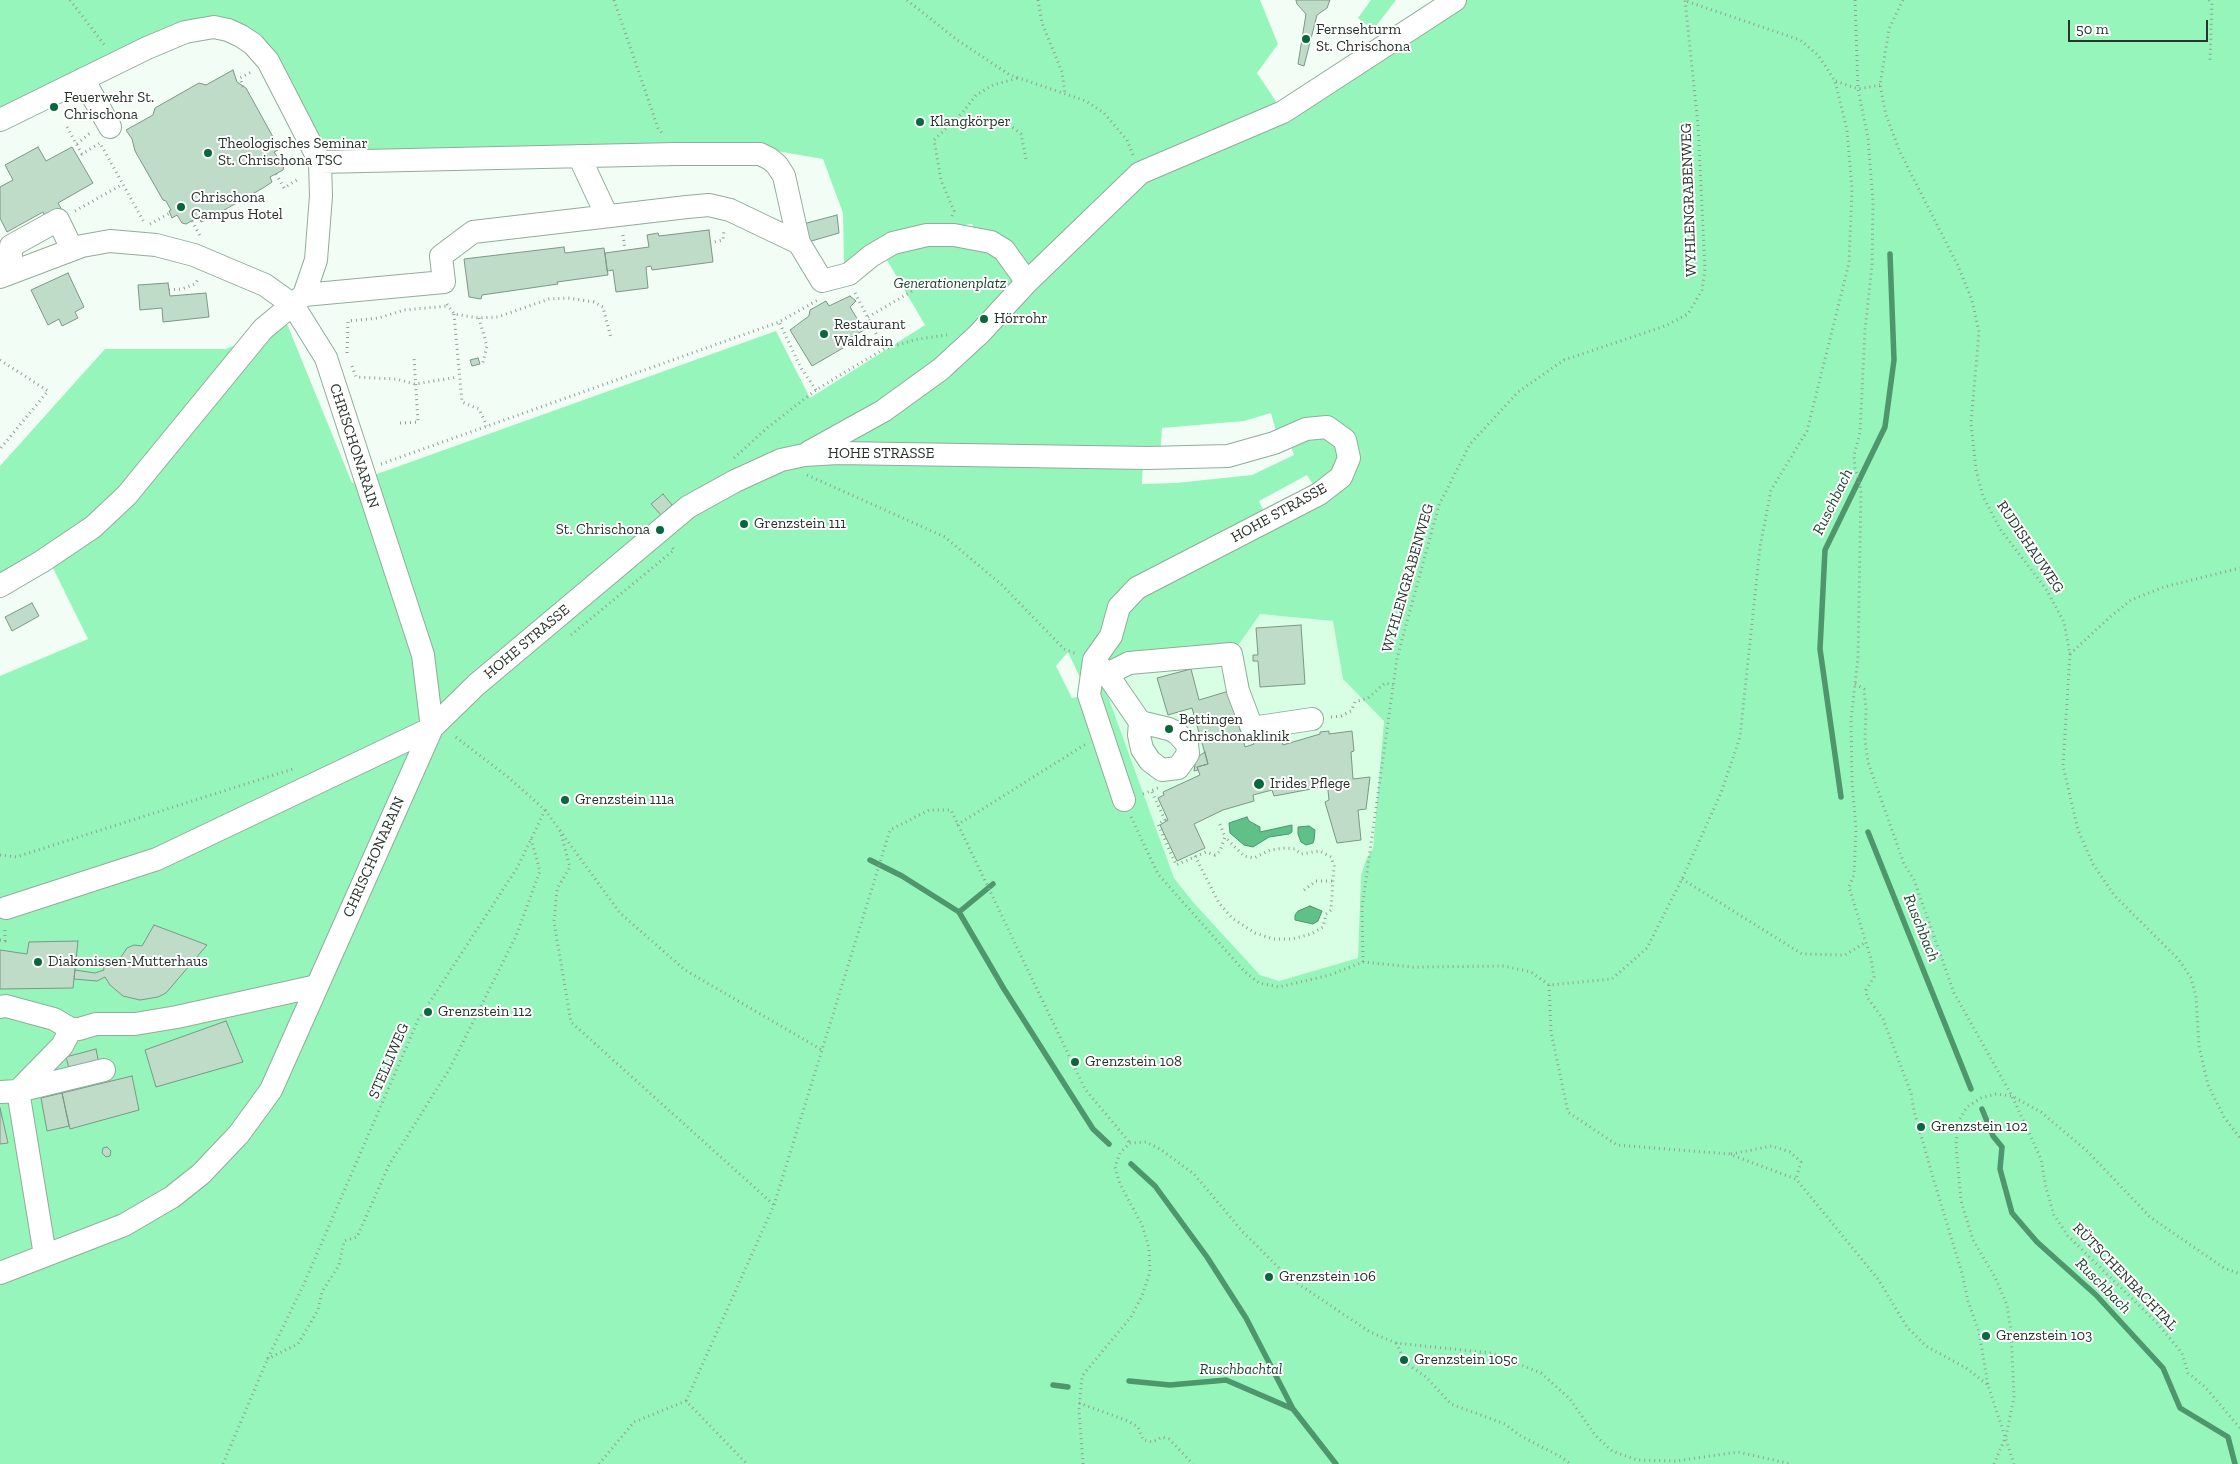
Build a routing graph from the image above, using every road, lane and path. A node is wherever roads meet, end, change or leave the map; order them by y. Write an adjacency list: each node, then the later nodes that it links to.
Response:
1 (70, 0): 10 (path)
2 (614, 0): 23 (path)
3 (906, 0): 12 (path)
4 (1038, 0): 17 (path)
5 (1455, 0): 27 (street, HOHE STRASSE)
6 (1855, 0): 16 (path)
7 (1903, 0): 15 (path, RUDISHAUWEG)
8 (2209, 0): 11 (path)
9 (1686, 1): 14 (path); 71 (path, WYHLENGRABENWEG)
10 (117, 62): 13 (street); 26 (street)
11 (2210, 62)
12 (1019, 78): 17 (path); 33 (path)
13 (84, 79): 19 (street); 21 (street)
14 (1835, 81): 16 (path); 87 (path)
15 (1880, 85): 16 (path); 68 (path, RUDISHAUWEG)
16 (1858, 89): 70 (path)
17 (1065, 93): 27 (path)
18 (1001, 118): 25 (path)
19 (0, 120)
20 (67, 127): 22 (path)
21 (100, 127): 22 (path)
22 (77, 144): 29 (path)
23 (676, 154): 24 (street); 34 (street)
24 (579, 156): 26 (street); 30 (street)
25 (1026, 159)
26 (320, 162): 28 (path); 44 (street)
27 (1140, 173): 40 (street, HOHE STRASSE)
28 (276, 174)
29 (123, 184): 31 (path); 32 (path)
30 (607, 216): 34 (street); 39 (street)
31 (58, 220): 35 (street); 37 (street)
32 (146, 226)
33 (944, 235): 38 (street); 40 (street)
34 (799, 243): 38 (street)
35 (72, 249): 36 (street, CHRISCHONARAIN); 37 (street, CHRISCHONARAIN)
36 (200, 258): 41 (path); 44 (street, CHRISCHONARAIN)
37 (4, 274)
38 (844, 276): 48 (path)
39 (449, 281): 44 (street); 45 (path)
40 (1027, 282): 50 (street, HOHE STRASSE)
41 (169, 290)
42 (914, 290): 48 (path)
43 (823, 298): 49 (path)
44 (298, 300): 65 (street, CHRISCHONARAIN); 67 (street)
45 (448, 306): 46 (path); 57 (path)
46 (454, 314): 47 (path); 56 (path)
47 (479, 318): 51 (path); 55 (path)
48 (868, 318): 52 (path)
49 (779, 322): 58 (path); 60 (path)
50 (979, 334): 52 (path); 62 (street, HOHE STRASSE)
51 (611, 338)
52 (884, 349): 58 (path)
53 (414, 358): 57 (path)
54 (0, 360): 61 (path)
55 (482, 366)
56 (458, 377): 57 (path); 60 (path)
57 (415, 384): 59 (path)
58 (816, 390): 64 (path)
59 (400, 423)
60 (487, 426): 65 (path)
61 (0, 449)
62 (804, 455): 63 (street, HOHE STRASSE); 69 (street, HOHE STRASSE)
63 (781, 460): 69 (path); 74 (street, HOHE STRASSE)
64 (730, 462)
65 (362, 471): 74 (street, CHRISCHONARAIN)
66 (2240, 568): 68 (path)
67 (0, 586)
68 (2070, 654): 101 (path, RUDISHAUWEG)
69 (1100, 667): 72 (street); 73 (street); 75 (street, HOHE STRASSE)
70 (1855, 684): 91 (path); 100 (path, RÜTSCHENBACHTAL)
71 (1393, 685): 72 (path); 92 (path, WYHLENGRABENWEG)
72 (1312, 719)
73 (1140, 722)
74 (432, 728): 79 (path); 90 (street); 94 (street, CHRISCHONARAIN)
75 (1103, 733): 78 (street, HOHE STRASSE); 81 (path)
76 (303, 766): 85 (path)
77 (1152, 792): 86 (path)
78 (1124, 800): 92 (path)
79 (545, 810): 84 (path, STELLIWEG); 97 (path)
80 (1219, 822): 83 (path)
81 (957, 825): 97 (path); 102 (path)
82 (560, 830): 105 (path)
83 (1225, 837): 86 (path); 88 (path)
84 (531, 839): 110 (path, STELLIWEG); 110 (path)
85 (0, 855)
86 (1195, 856): 88 (path)
87 (1682, 879): 91 (path); 93 (path)
88 (1334, 881): 89 (path)
89 (1304, 890)
90 (6, 908)
91 (1866, 942): 111 (path)
92 (1363, 962): 93 (path)
93 (1549, 985): 103 (path)
94 (316, 986): 96 (street); 106 (street, CHRISCHONARAIN)
95 (0, 1007): 96 (street)
96 (71, 1029): 99 (street)
97 (822, 1050): 105 (path)
98 (104, 1070): 99 (street)
99 (9, 1092): 106 (street)
100 (2012, 1096): 108 (path); 114 (path, RÜTSCHENBACHTAL); 115 (path)
101 (2240, 1138)
102 (1130, 1142): 109 (path); 113 (path)
103 (1730, 1154): 104 (path); 104 (path)
104 (1796, 1179): 111 (path)
105 (774, 1205): 112 (path)
106 (45, 1255): 107 (street, CHRISCHONARAIN)
107 (0, 1273)
108 (2240, 1274)
109 (1396, 1343): 121 (path); 122 (path)
110 (267, 1360): 116 (path, STELLIWEG)
111 (1988, 1385): 115 (path)
112 (686, 1400): 117 (path); 118 (path)
113 (1079, 1403): 119 (path); 120 (path)
114 (2240, 1428)
115 (2006, 1436): 123 (path); 124 (path)
116 (223, 1464)
117 (599, 1464)
118 (747, 1464)
119 (1083, 1464)
120 (1193, 1464)
121 (1570, 1464)
122 (1792, 1464)
123 (1994, 1464)
124 (2014, 1464)

